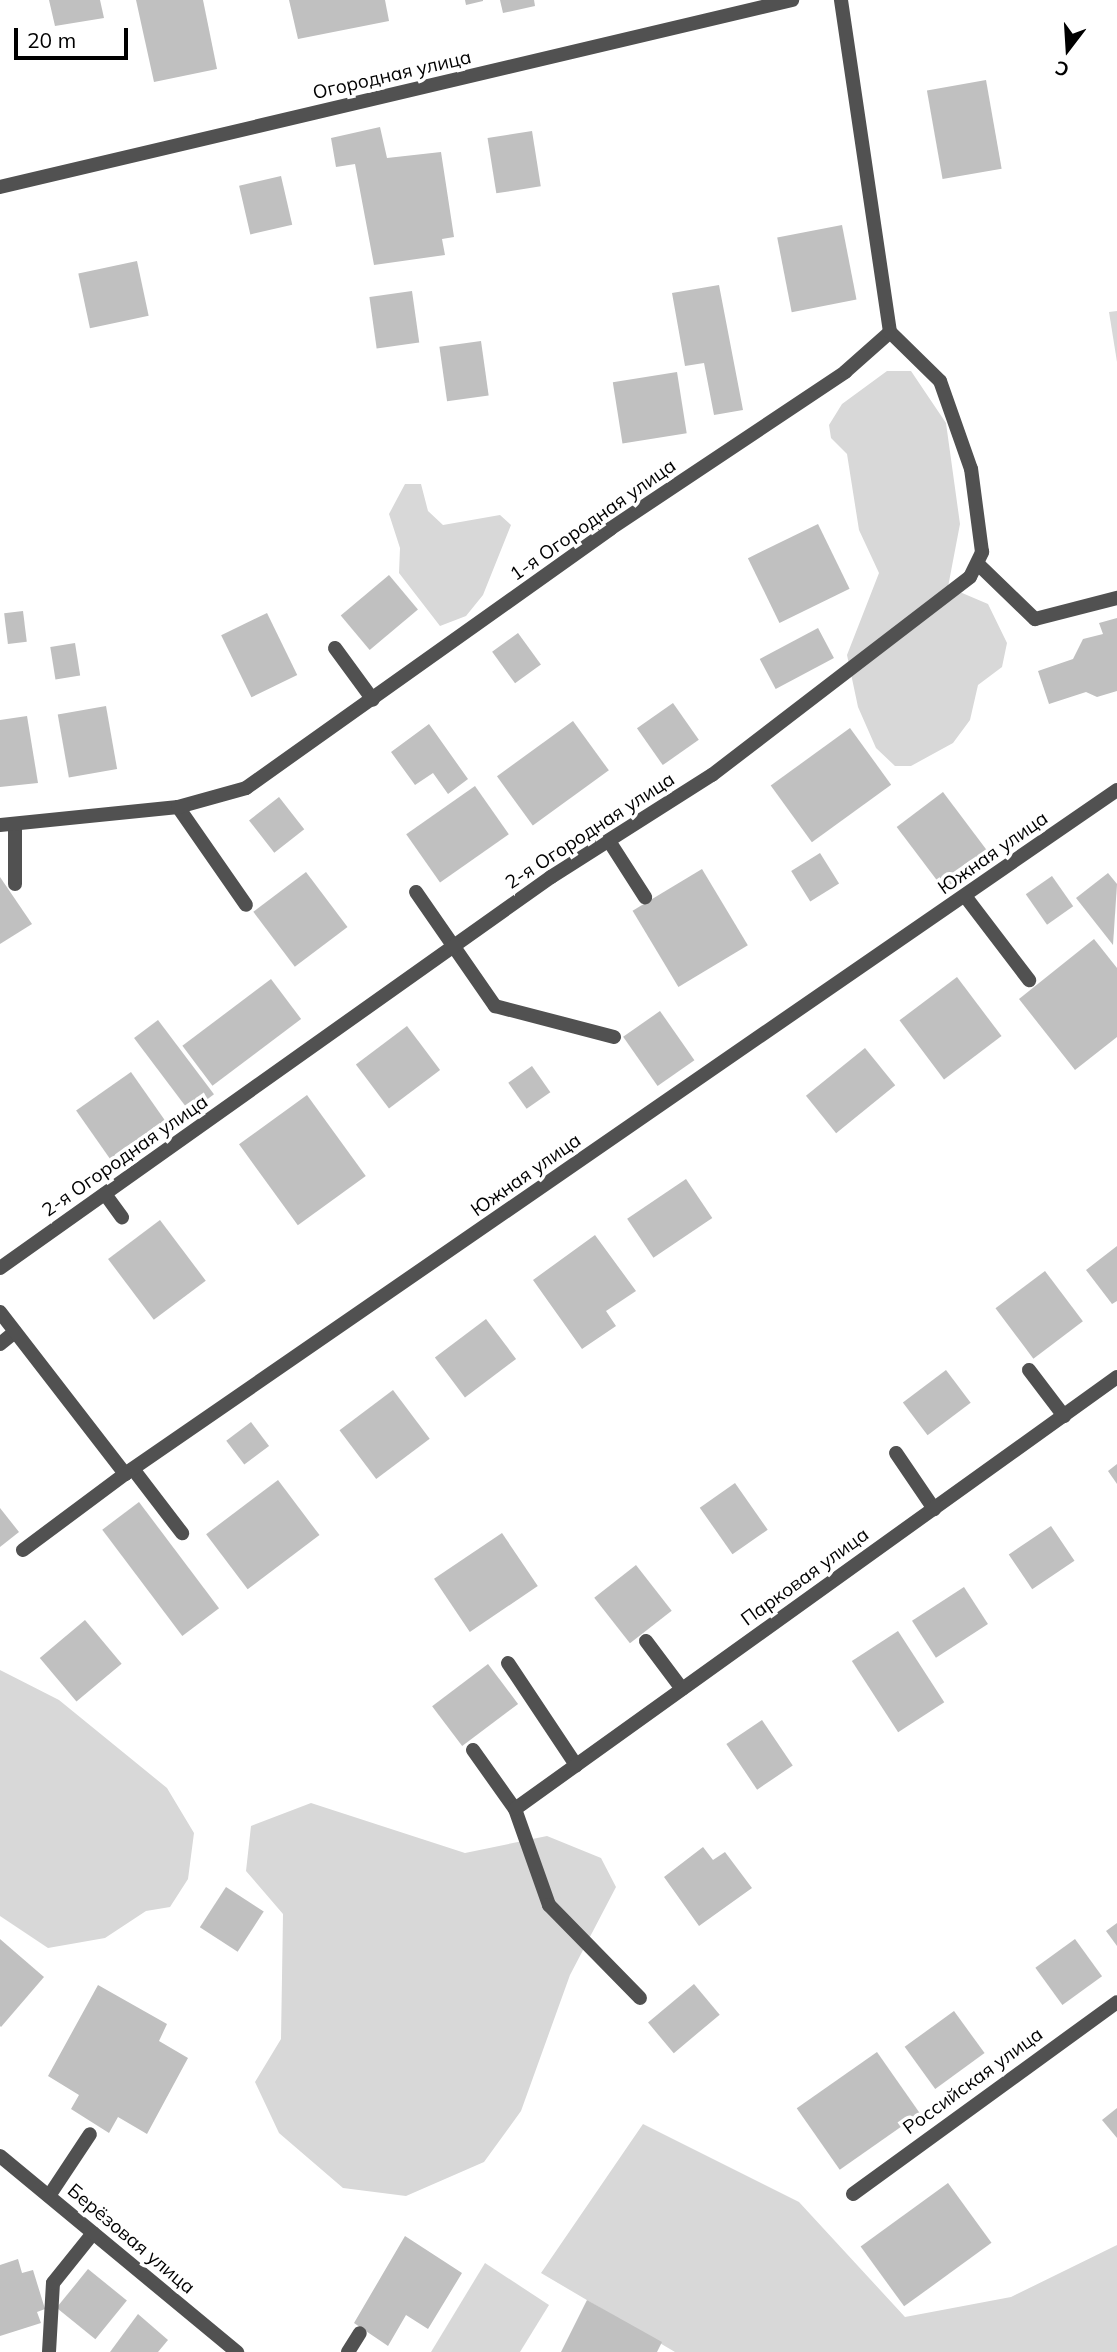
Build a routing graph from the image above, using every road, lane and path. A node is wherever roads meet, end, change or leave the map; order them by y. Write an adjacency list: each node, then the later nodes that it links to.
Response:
1 (792, 0): 3 (street, Огородная улица)
2 (841, 0): 4 (street)
3 (0, 187)
4 (890, 332): 5 (street); 8 (street, 1-я Огородная улица)
5 (979, 565): 6 (street); 13 (street, 2-я Огородная улица)
6 (1117, 598)
7 (335, 648): 8 (street)
8 (373, 700): 10 (street, 1-я Огородная улица)
9 (1117, 790): 16 (street, Южная улица)
10 (178, 807): 11 (street, 1-я Огородная улица); 18 (street)
11 (15, 824): 12 (street, 1-я Огородная улица); 14 (street)
12 (0, 825)
13 (609, 841): 17 (street); 19 (street, 2-я Огородная улица)
14 (15, 884)
15 (416, 892): 19 (street)
16 (965, 896): 20 (street); 32 (street, Южная улица)
17 (645, 897)
18 (246, 905)
19 (454, 946): 21 (street); 22 (street, 2-я Огородная улица)
20 (1030, 980)
21 (614, 1037)
22 (105, 1195): 23 (street); 24 (street, 2-я Огородная улица)
23 (121, 1217)
24 (0, 1269)
25 (0, 1312): 26 (street)
26 (15, 1332): 27 (street); 32 (street)
27 (0, 1344)
28 (1029, 1370): 30 (street)
29 (1117, 1377): 30 (street, Парковая улица)
30 (1064, 1416): 33 (street, Парковая улица)
31 (896, 1454): 33 (street)
32 (129, 1472): 34 (street); 35 (street, Южная улица)
33 (934, 1509): 38 (street, Парковая улица)
34 (182, 1533)
35 (23, 1550)
36 (646, 1641): 38 (street)
37 (508, 1663): 40 (street)
38 (682, 1689): 40 (street, Парковая улица)
39 (473, 1750): 41 (street)
40 (576, 1765): 41 (street, Парковая улица)
41 (515, 1809): 42 (street)
42 (640, 1998)
43 (1117, 2002): 46 (street, Российская улица)
44 (90, 2134): 47 (street)
45 (0, 2155): 47 (street, Берёзовая улица)
46 (853, 2194)
47 (49, 2196): 48 (street, Берёзовая улица)
48 (93, 2233): 50 (street, Берёзовая улица); 51 (street)
49 (360, 2333): 52 (street)
50 (234, 2351)
51 (49, 2352)
52 (348, 2352)

